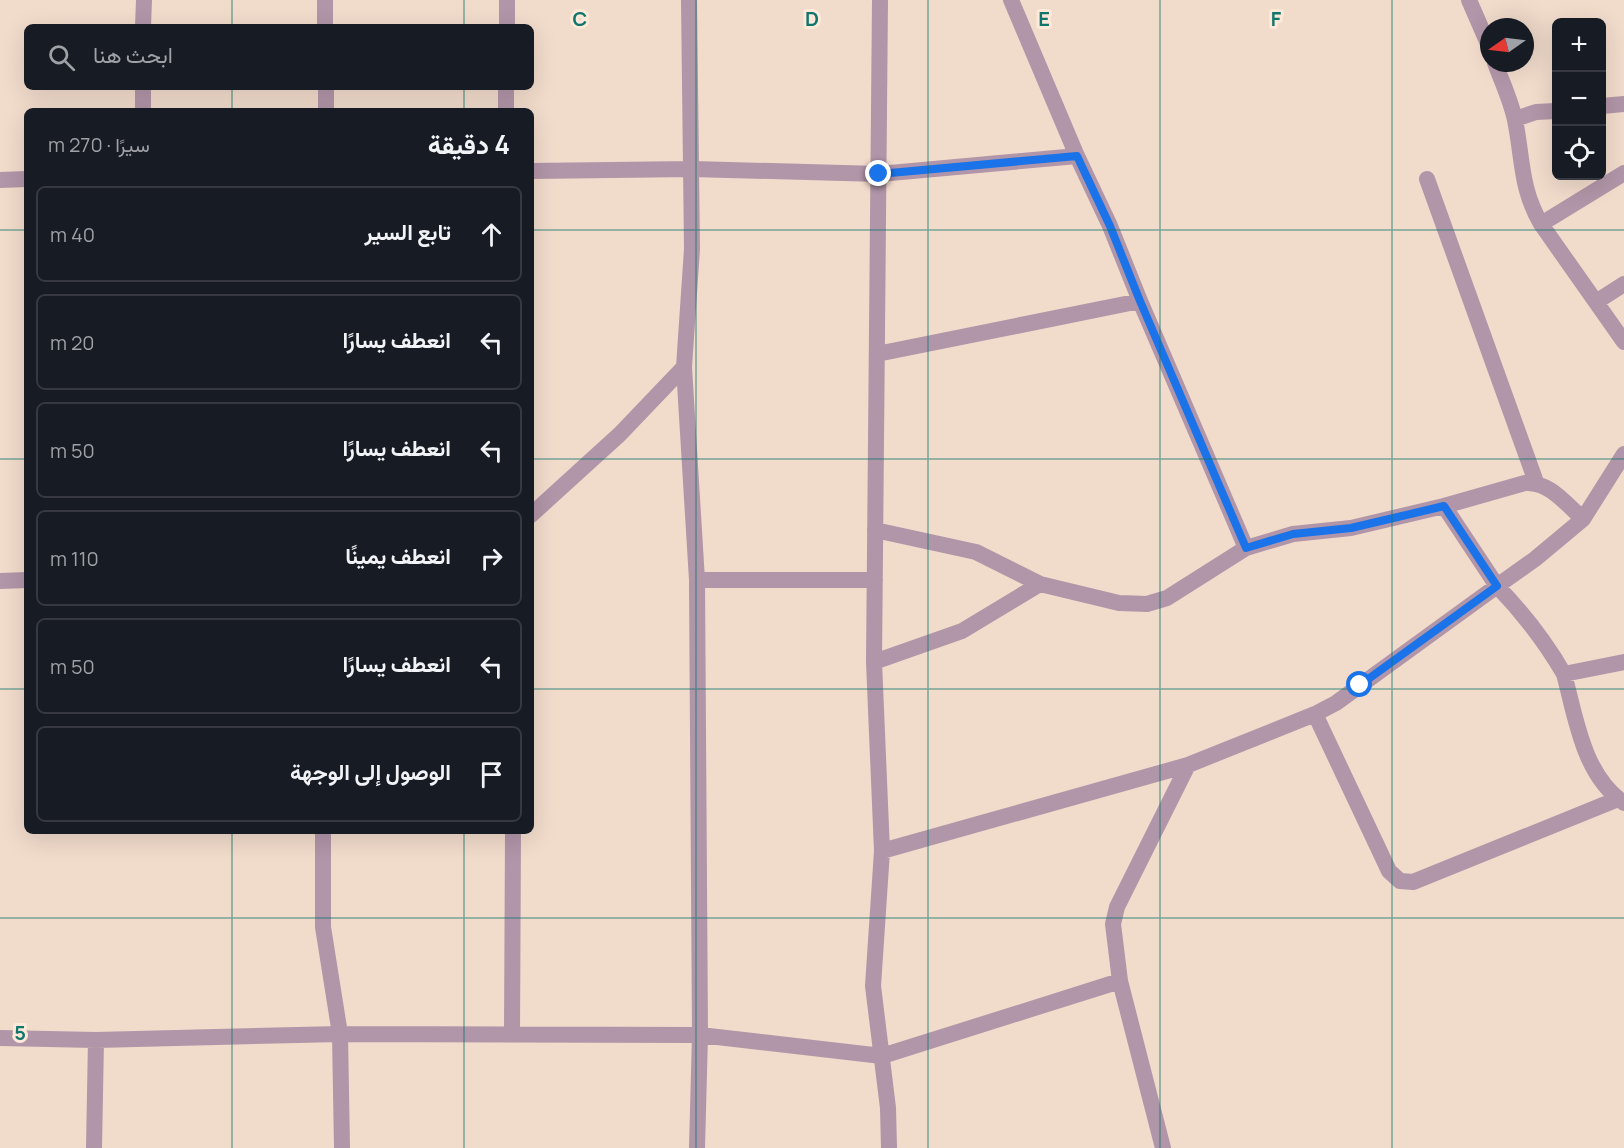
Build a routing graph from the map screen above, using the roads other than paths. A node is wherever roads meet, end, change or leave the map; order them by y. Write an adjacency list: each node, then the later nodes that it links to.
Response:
1 (144, 0): 8 (street)
2 (325, 0): 9 (street)
3 (507, 0): 10 (street)
4 (689, 0): 24 (street)
5 (880, 0): 27 (street)
6 (1011, 0): 23 (street)
7 (1469, 0): 11 (street)
8 (143, 24)
9 (325, 24)
10 (507, 24)
11 (1480, 25)
12 (1498, 72): 22 (street)
13 (143, 90): 18 (street)
14 (326, 90): 19 (street)
15 (506, 90): 20 (street)
16 (1624, 104): 17 (street)
17 (1606, 106)
18 (143, 108)
19 (326, 108)
20 (506, 108)
21 (1552, 111): 22 (street)
22 (1515, 119): 31 (street)
23 (1077, 156): 27 (street); 33 (street)
24 (692, 169): 25 (street); 27 (street); 37 (street)
25 (534, 171)
26 (1624, 173): 31 (street)
27 (879, 174): 36 (street)
28 (24, 179): 29 (street)
29 (0, 180)
30 (1427, 180): 39 (street)
31 (1541, 224): 34 (street)
32 (1624, 284): 34 (street)
33 (1140, 301): 36 (street); 44 (street)
34 (1596, 302): 35 (street)
35 (1624, 342)
36 (877, 354): 43 (street)
37 (684, 367): 41 (street); 46 (street)
38 (1624, 454): 42 (street)
39 (1536, 482): 40 (street); 42 (street)
40 (1444, 506): 44 (street); 50 (street)
41 (534, 512)
42 (1583, 519): 50 (street)
43 (875, 530): 47 (street); 49 (street)
44 (1246, 548): 49 (street)
45 (24, 580): 48 (street)
46 (697, 580): 47 (street); 63 (street)
47 (875, 580): 51 (street)
48 (0, 581)
49 (1040, 584): 51 (street)
50 (1497, 586): 53 (street); 54 (street)
51 (874, 662): 59 (street)
52 (1624, 662): 53 (street)
53 (1564, 674): 56 (street)
54 (1315, 714): 55 (street); 56 (street)
55 (1188, 765): 59 (street); 60 (street)
56 (1621, 801)
57 (323, 834): 62 (street)
58 (513, 834): 61 (street)
59 (882, 851): 66 (street)
60 (1120, 981): 66 (street); 71 (street)
61 (512, 1033): 62 (street); 63 (street)
62 (340, 1034): 65 (street); 68 (street)
63 (700, 1035): 66 (street); 69 (street)
64 (0, 1038): 65 (street)
65 (96, 1040): 67 (street)
66 (882, 1056): 70 (street)
67 (94, 1148)
68 (342, 1148)
69 (697, 1148)
70 (889, 1148)
71 (1163, 1148)

